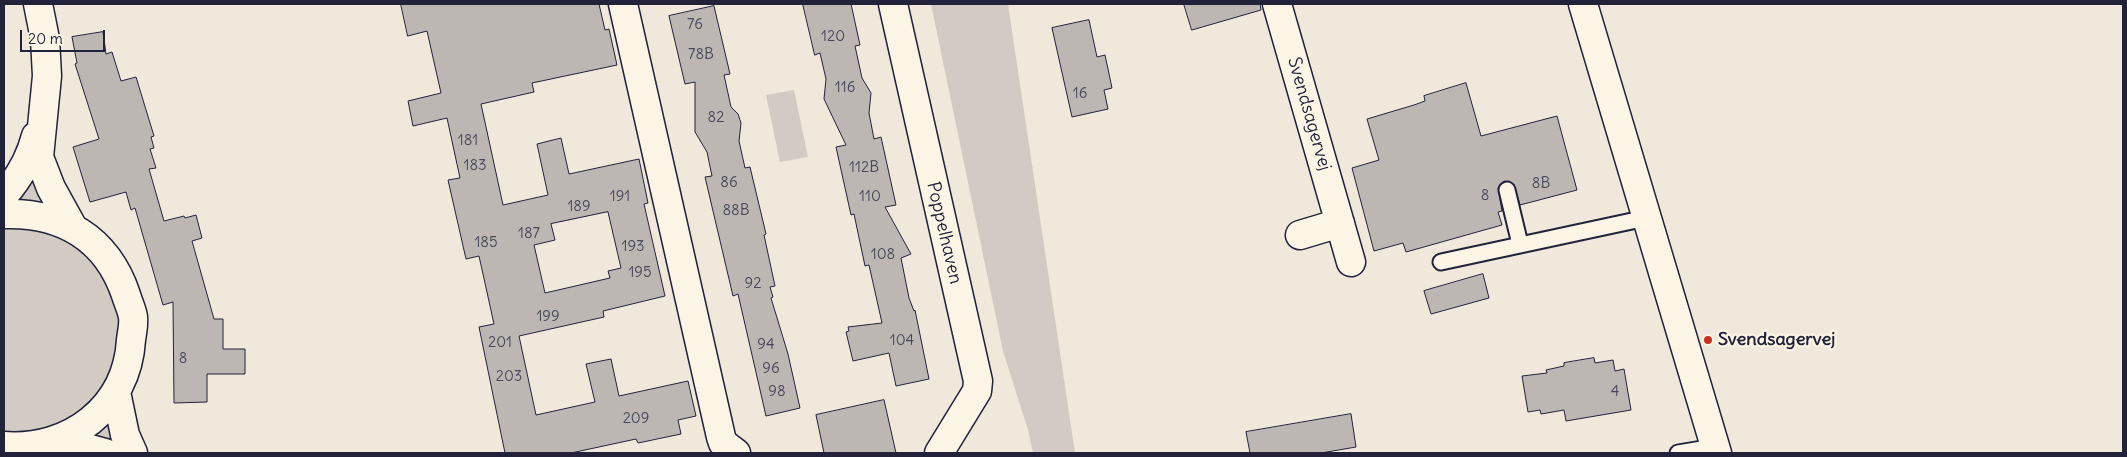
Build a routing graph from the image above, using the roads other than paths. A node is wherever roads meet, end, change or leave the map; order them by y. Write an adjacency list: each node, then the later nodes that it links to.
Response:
1 (38, 4): 6 (street)
2 (623, 4): 23 (street)
3 (893, 4): 24 (street, Poppelhaven)
4 (1277, 4): 11 (street, Svendsagervej)
5 (1583, 4): 10 (street)
6 (42, 115): 8 (street); 12 (street)
7 (1507, 190): 14 (lane)
8 (4, 195)
9 (4, 214): 12 (street)
10 (1646, 218): 14 (lane); 20 (street)
11 (1340, 224): 13 (street); 15 (street, Svendsagervej)
12 (72, 226): 17 (street)
13 (1300, 235)
14 (1520, 244): 16 (lane)
15 (1351, 262)
16 (1441, 262)
17 (116, 392): 18 (street); 22 (street)
18 (57, 440): 19 (street); 21 (street)
19 (4, 446)
20 (1714, 451): 25 (lane)
21 (105, 453)
22 (133, 453)
23 (736, 453)
24 (940, 453)
25 (1678, 453)

